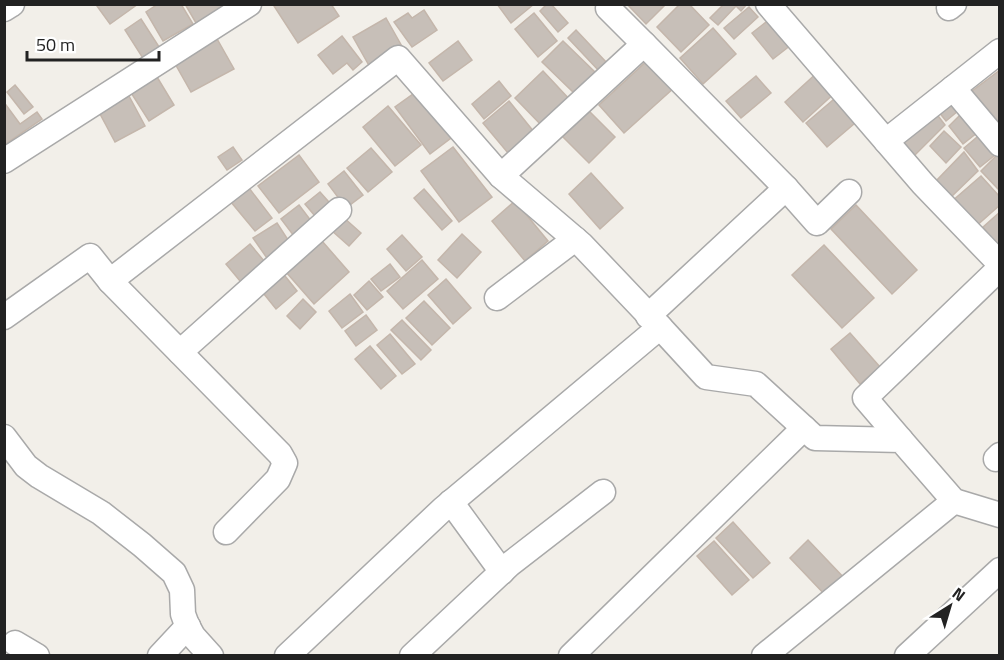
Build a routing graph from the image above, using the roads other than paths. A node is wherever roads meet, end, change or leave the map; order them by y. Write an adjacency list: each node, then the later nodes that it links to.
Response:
1 (12, 4): 5 (street)
2 (249, 4): 11 (street)
3 (768, 4): 9 (street)
4 (608, 8): 6 (street)
5 (4, 9)
6 (644, 44): 12 (street); 13 (street)
7 (999, 51): 8 (street)
8 (952, 88): 9 (street); 10 (street)
9 (886, 141): 17 (street)
10 (999, 144)
11 (4, 161)
12 (501, 176): 16 (street); 18 (street)
13 (786, 188): 14 (street); 21 (street)
14 (849, 192)
15 (339, 210): 22 (street)
16 (575, 239): 19 (street); 21 (street)
17 (999, 266): 25 (street)
18 (110, 281): 20 (street); 22 (street)
19 (497, 298)
20 (4, 317)
21 (654, 322): 23 (street); 28 (street)
22 (180, 352): 30 (street)
23 (804, 428): 25 (street); 40 (street)
24 (4, 437): 33 (street)
25 (901, 440): 27 (street)
26 (603, 492): 32 (street)
27 (954, 501): 29 (street); 41 (street)
28 (451, 502): 32 (street); 38 (street)
29 (999, 515)
30 (226, 532)
31 (999, 570): 42 (street)
32 (502, 572): 39 (street)
33 (188, 626): 36 (street); 37 (street)
34 (15, 643): 35 (street)
35 (37, 656)
36 (160, 656)
37 (211, 656)
38 (287, 656)
39 (412, 656)
40 (572, 656)
41 (764, 656)
42 (907, 656)

